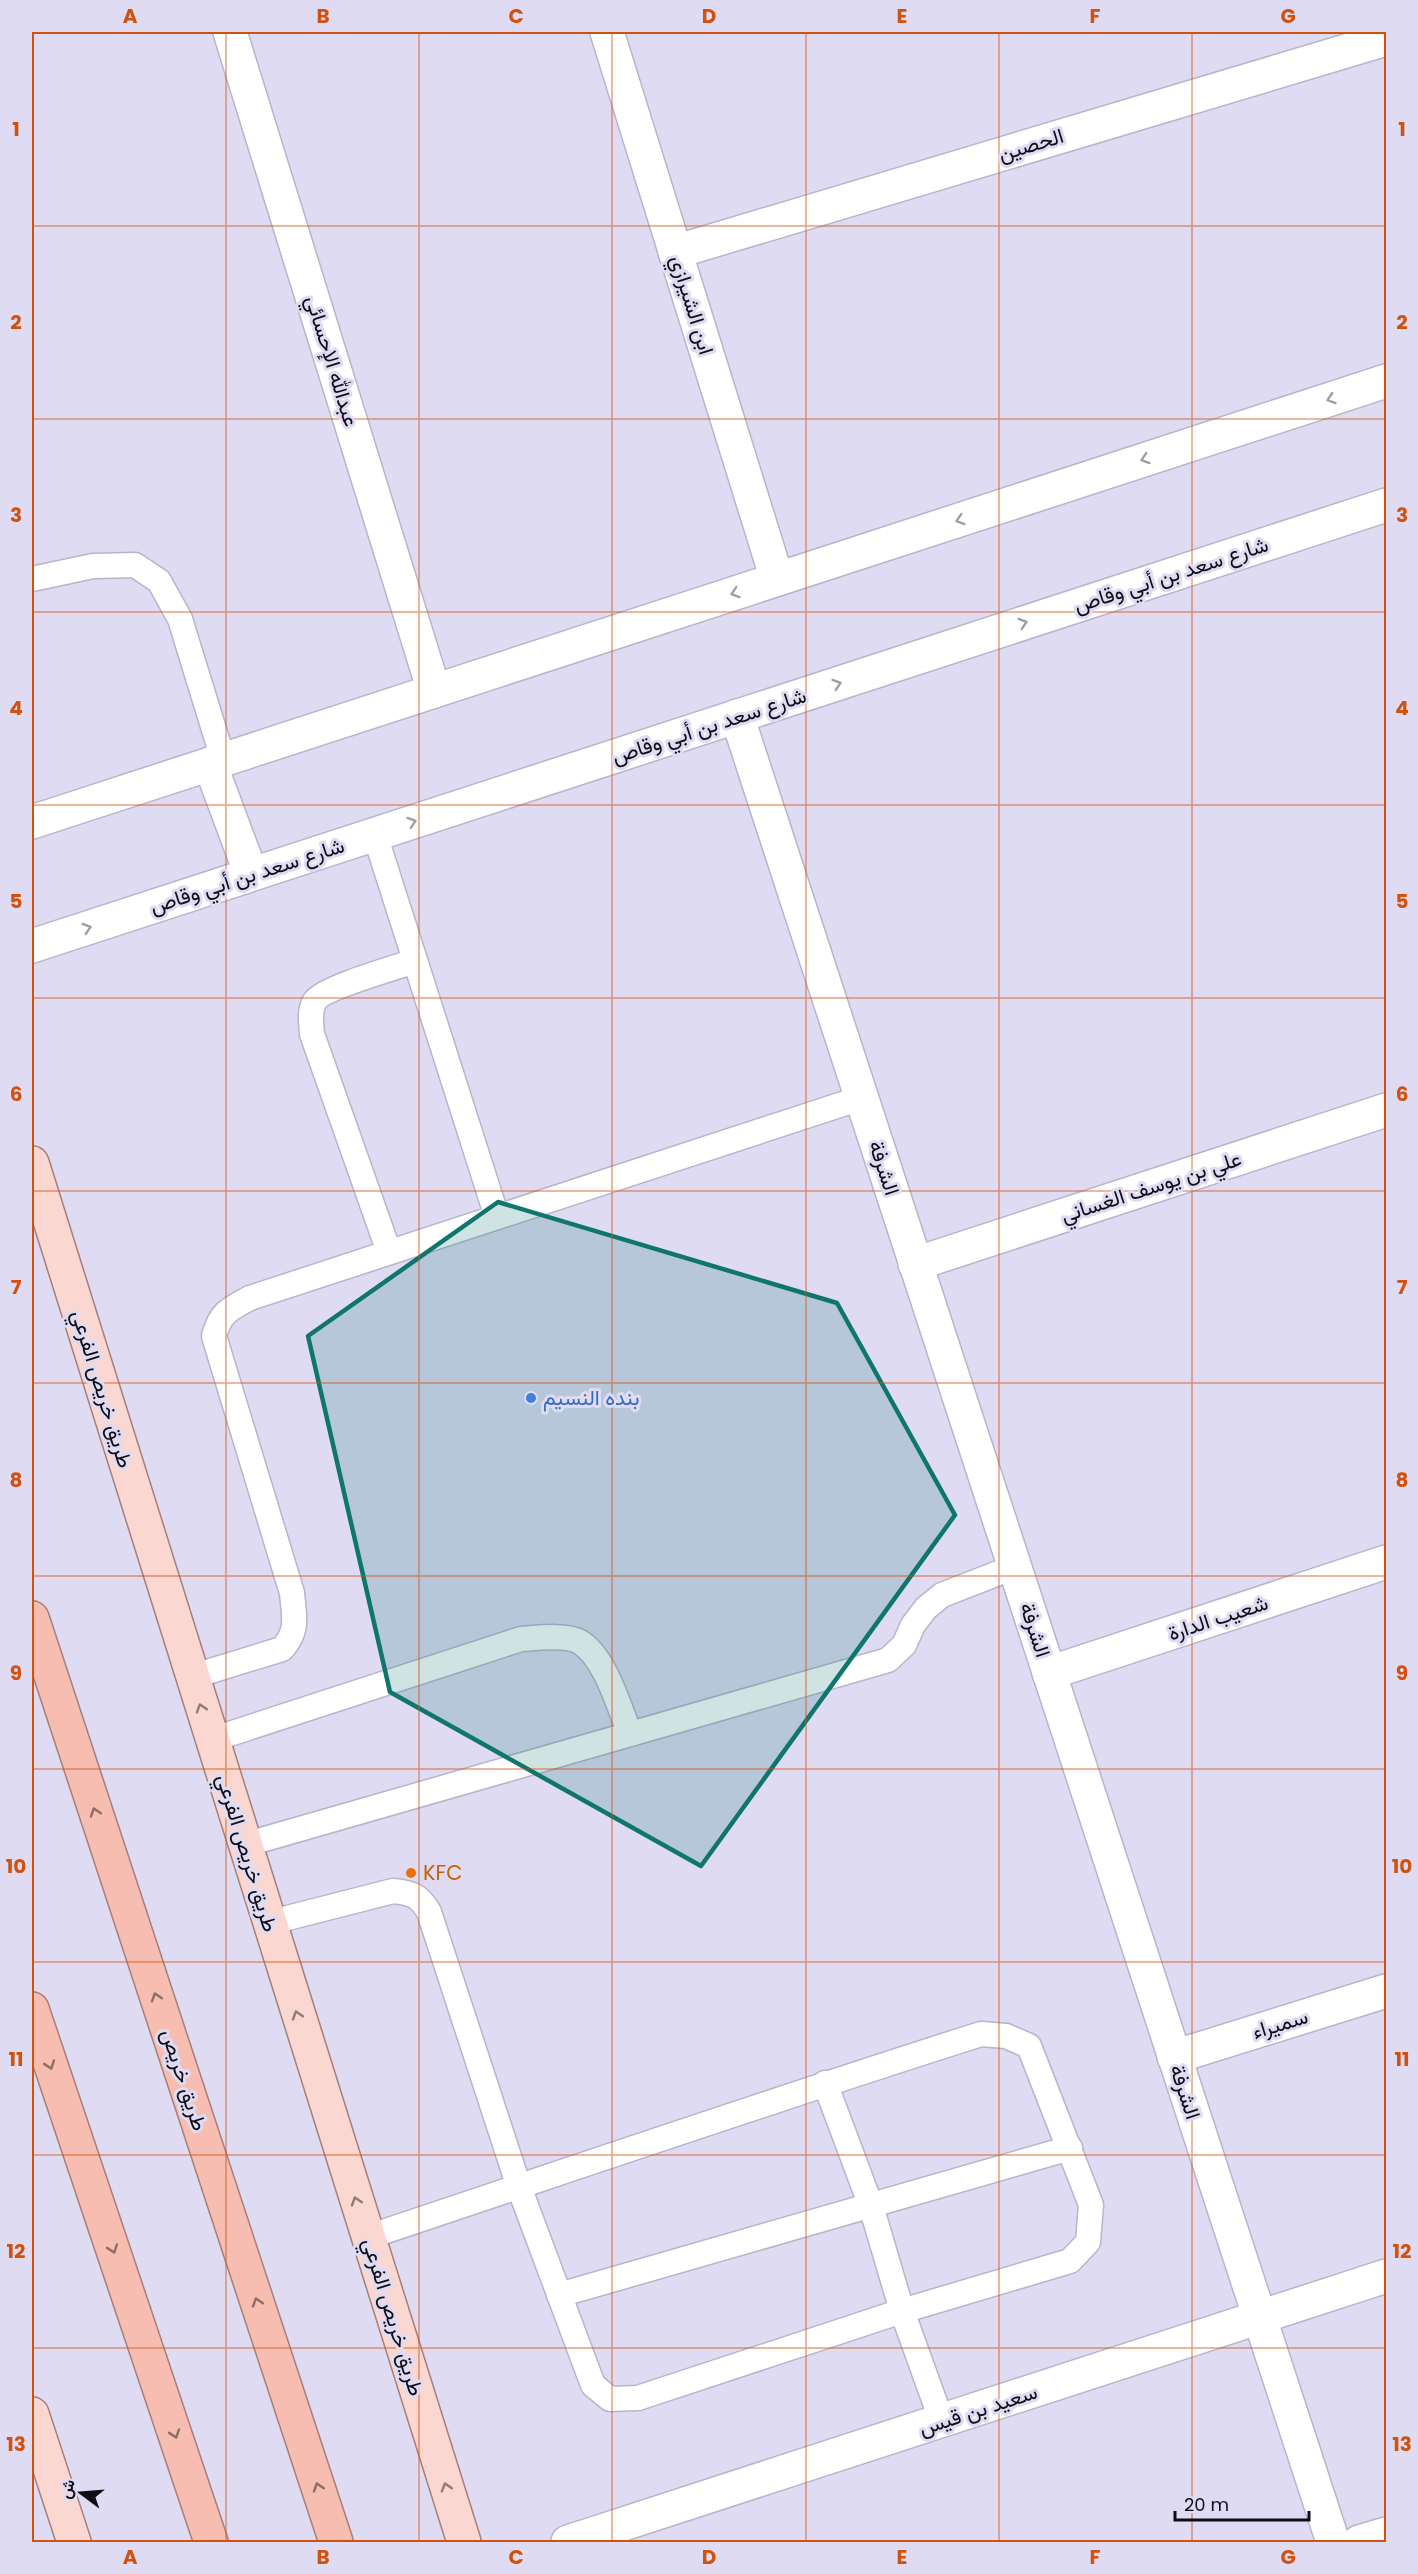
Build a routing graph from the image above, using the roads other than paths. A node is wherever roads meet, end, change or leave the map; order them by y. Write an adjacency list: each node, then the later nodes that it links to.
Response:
1 (230, 32): 9 (street, عبدالله الإحسائي)
2 (607, 32): 4 (street, ابن الشيرازي)
3 (1386, 39): 4 (street, الحصين)
4 (675, 252): 8 (street, ابن الشيرازي)
5 (1386, 381): 8 (street, one-way to 8)
6 (1386, 505): 10 (street, شارع سعد بن أبي وقاص, one-way to 6)
7 (32, 579): 11 (lane)
8 (777, 579): 9 (street, one-way to 9)
9 (434, 691): 11 (street)
10 (737, 716): 13 (street, شارع سعد بن أبي وقاص, one-way to 10); 17 (street, الشرفة)
11 (217, 762): 12 (street); 14 (street)
12 (32, 822)
13 (375, 835): 14 (street, شارع سعد بن أبي وقاص); 16 (lane)
14 (251, 874): 15 (street, شارع سعد بن أبي وقاص, one-way to 14)
15 (32, 946)
16 (415, 961): 20 (lane); 21 (lane)
17 (861, 1098): 20 (lane); 22 (street, الشرفة)
18 (1386, 1110): 22 (street, علي بن يوسف الغساني)
19 (32, 1163): 27 (main road, طريق خريص الفرعي)
20 (497, 1217): 21 (lane)
21 (389, 1252): 27 (lane)
22 (915, 1264): 24 (street, الشرفة)
23 (1386, 1562): 26 (street, شعيب الدارة)
24 (1014, 1567): 26 (street, الشرفة); 28 (lane)
25 (32, 1618): 49 (highway, طريق خريص, one-way to 25)
26 (1049, 1673): 34 (street, الشرفة)
27 (191, 1677): 29 (main road, طريق خريص الفرعي, one-way to 27)
28 (630, 1734): 29 (lane); 30 (lane)
29 (211, 1740): 30 (main road, طريق خريص الفرعي)
30 (244, 1845): 31 (main road, طريق خريص الفرعي)
31 (268, 1923): 37 (lane); 39 (main road, طريق خريص الفرعي, one-way to 31)
32 (1386, 1991): 34 (street, سميراء)
33 (32, 2009): 48 (highway, one-way to 48)
34 (1174, 2057): 43 (street, الشرفة)
35 (825, 2084): 36 (lane); 37 (lane); 38 (lane)
36 (1070, 2148): 38 (lane); 42 (lane)
37 (519, 2187): 39 (lane); 41 (lane)
38 (871, 2206): 41 (lane); 42 (lane)
39 (368, 2237): 50 (main road, طريق خريص الفرعي, one-way to 39)
40 (1386, 2276): 43 (street, سعيد بن قيس)
41 (559, 2295): 42 (lane)
42 (902, 2311): 45 (lane)
43 (1260, 2318): 45 (street, سعيد بن قيس); 52 (street, الشرفة)
44 (32, 2414): 47 (main road)
45 (942, 2422): 51 (street, سعيد بن قيس)
46 (1386, 2534): 53 (street)
47 (74, 2542)
48 (211, 2542)
49 (336, 2542)
50 (464, 2542)
51 (568, 2542)
52 (1333, 2542)
53 (1359, 2542)

